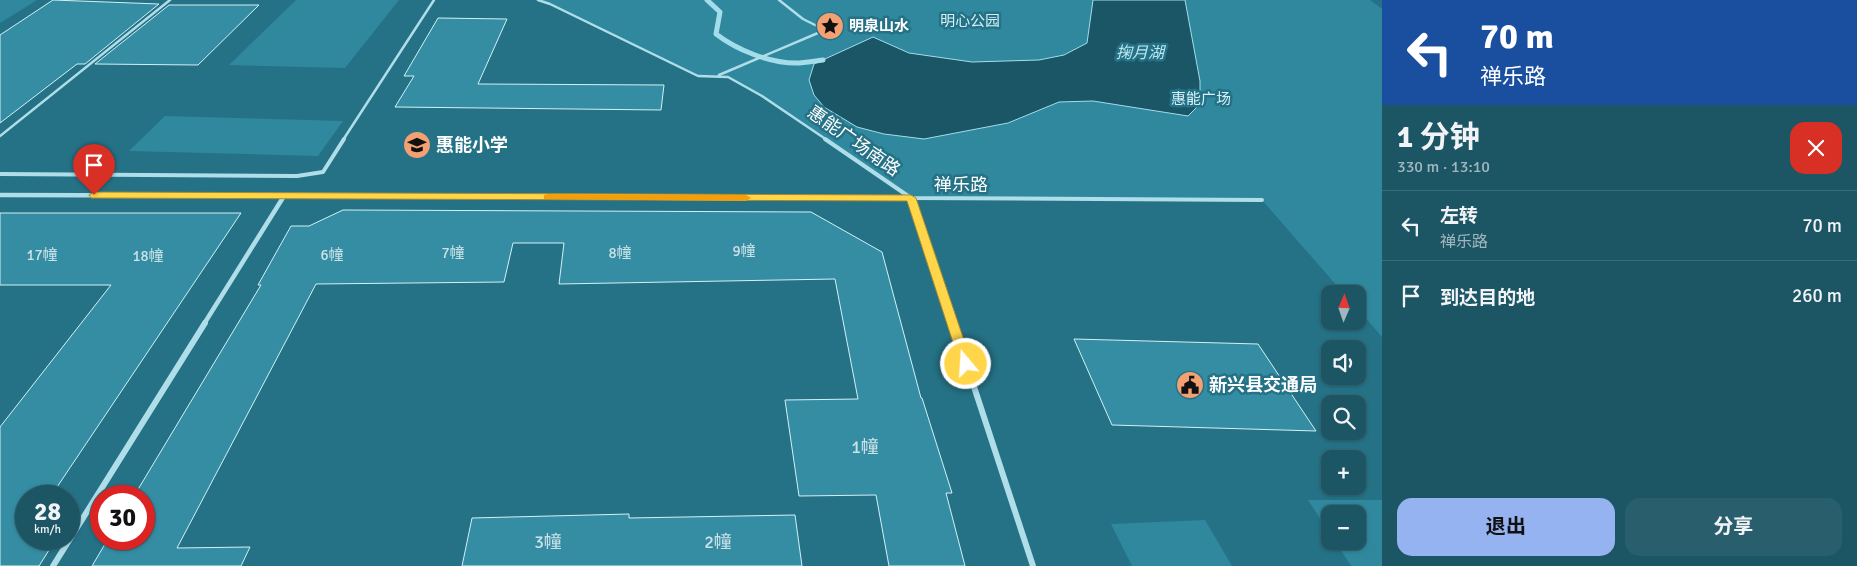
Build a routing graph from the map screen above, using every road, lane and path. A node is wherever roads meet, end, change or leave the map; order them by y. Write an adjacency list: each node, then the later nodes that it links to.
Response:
1 (170, 0): 6 (lane)
2 (434, 0): 7 (lane)
3 (538, 0): 5 (lane, 惠能广场南路)
4 (779, 0): 5 (lane)
5 (717, 76): 10 (lane, 惠能广场南路)
6 (0, 136)
7 (0, 174)
8 (0, 195): 9 (street, 禅乐路)
9 (284, 196): 10 (street, 禅乐路); 12 (street)
10 (911, 198): 11 (lane, 禅乐路); 13 (street, 惠能广场南路)
11 (1262, 200)
12 (53, 566)
13 (1033, 566)

